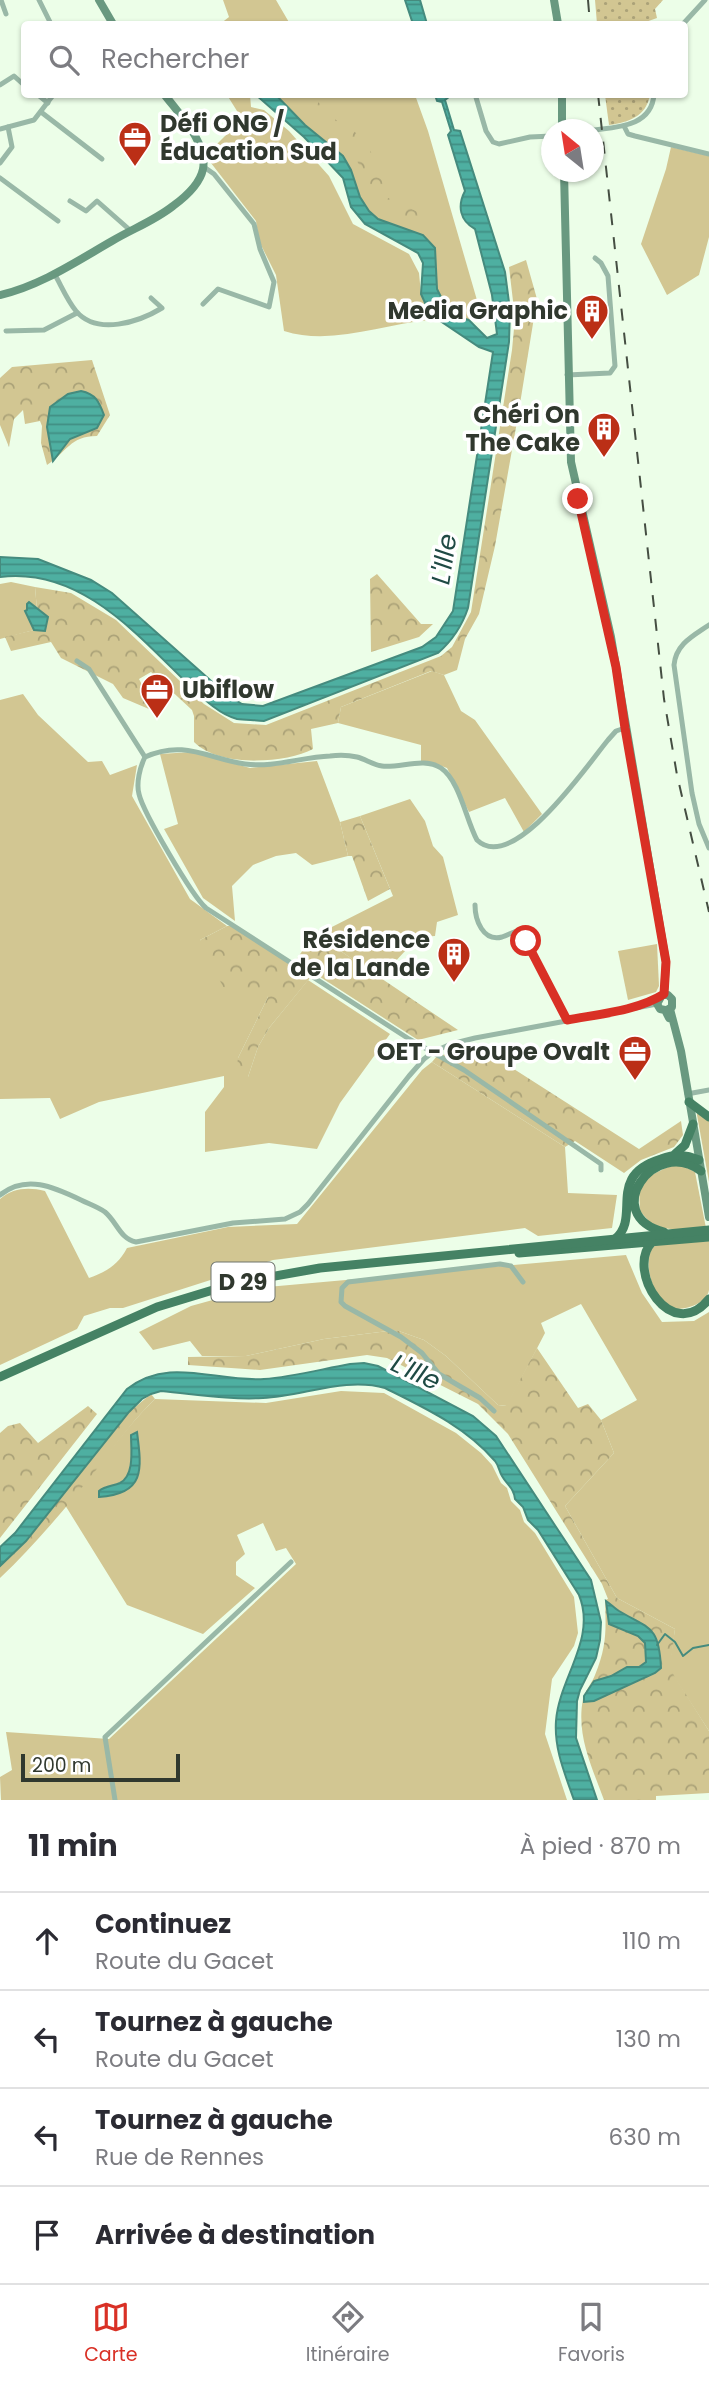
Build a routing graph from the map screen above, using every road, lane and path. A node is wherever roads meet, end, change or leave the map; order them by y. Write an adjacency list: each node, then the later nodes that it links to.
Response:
1 (1, 0): 6 (street)
2 (39, 0): 7 (street)
3 (99, 0): 8 (main road)
4 (554, 0): 9 (main road)
5 (705, 0): 10 (street)
6 (6, 14)
7 (50, 21)
8 (111, 21)
9 (558, 21)
10 (686, 21)
11 (21, 82): 12 (street)
12 (0, 85)
13 (42, 98): 19 (street)
14 (51, 98): 19 (street)
15 (167, 98): 30 (main road)
16 (476, 98): 26 (street)
17 (562, 98): 21 (main road)
18 (653, 98): 22 (street)
19 (48, 103): 20 (street)
20 (41, 112): 23 (street); 28 (street)
21 (562, 119)
22 (624, 126): 25 (street); 27 (street)
23 (8, 127): 24 (street); 29 (street)
24 (0, 129)
25 (604, 129)
26 (541, 136)
27 (709, 155)
28 (102, 159)
29 (0, 163)
30 (204, 167): 35 (main road); 40 (street)
31 (0, 178): 34 (street)
32 (564, 182): 43 (main road)
33 (70, 201): 35 (street)
34 (58, 221)
35 (131, 231): 37 (main road)
36 (595, 258): 43 (street)
37 (54, 273): 38 (main road); 41 (street)
38 (0, 295)
39 (151, 298): 41 (street)
40 (203, 304)
41 (77, 313): 42 (street)
42 (6, 331)
43 (567, 375): 46 (main road)
44 (709, 625): 48 (street)
45 (77, 662): 47 (street)
46 (625, 728): 47 (street); 50 (main road)
47 (145, 757): 53 (street)
48 (709, 848)
49 (475, 905): 52 (street)
50 (662, 998): 51 (main road); 51 (main road); 52 (street)
51 (668, 1010): 55 (main road)
52 (567, 1020): 53 (street)
53 (433, 1052): 60 (street); 62 (street)
54 (709, 1090): 55 (street)
55 (688, 1098): 56 (main road); 57 (main road)
56 (709, 1117)
57 (692, 1124): 58 (main road); 59 (main road)
58 (674, 1155): 59 (main road); 70 (main road)
59 (699, 1160): 61 (main road)
60 (601, 1170)
61 (701, 1171): 63 (main road); 64 (main road)
62 (0, 1195)
63 (639, 1217): 66 (main road); 68 (main road)
64 (709, 1217)
65 (709, 1230): 67 (main road, D 29)
66 (669, 1234): 67 (main road, D 29); 68 (main road, D 29)
67 (698, 1235): 69 (main road, D 29); 71 (main road, D 29)
68 (633, 1237): 70 (main road, D 29)
69 (709, 1237)
70 (615, 1242): 71 (main road, D 29); 74 (main road, D 29)
71 (652, 1242): 73 (main road)
72 (523, 1282): 75 (street)
73 (709, 1299)
74 (0, 1377)
75 (494, 1411)
76 (291, 1562): 77 (street)
77 (115, 1800)

